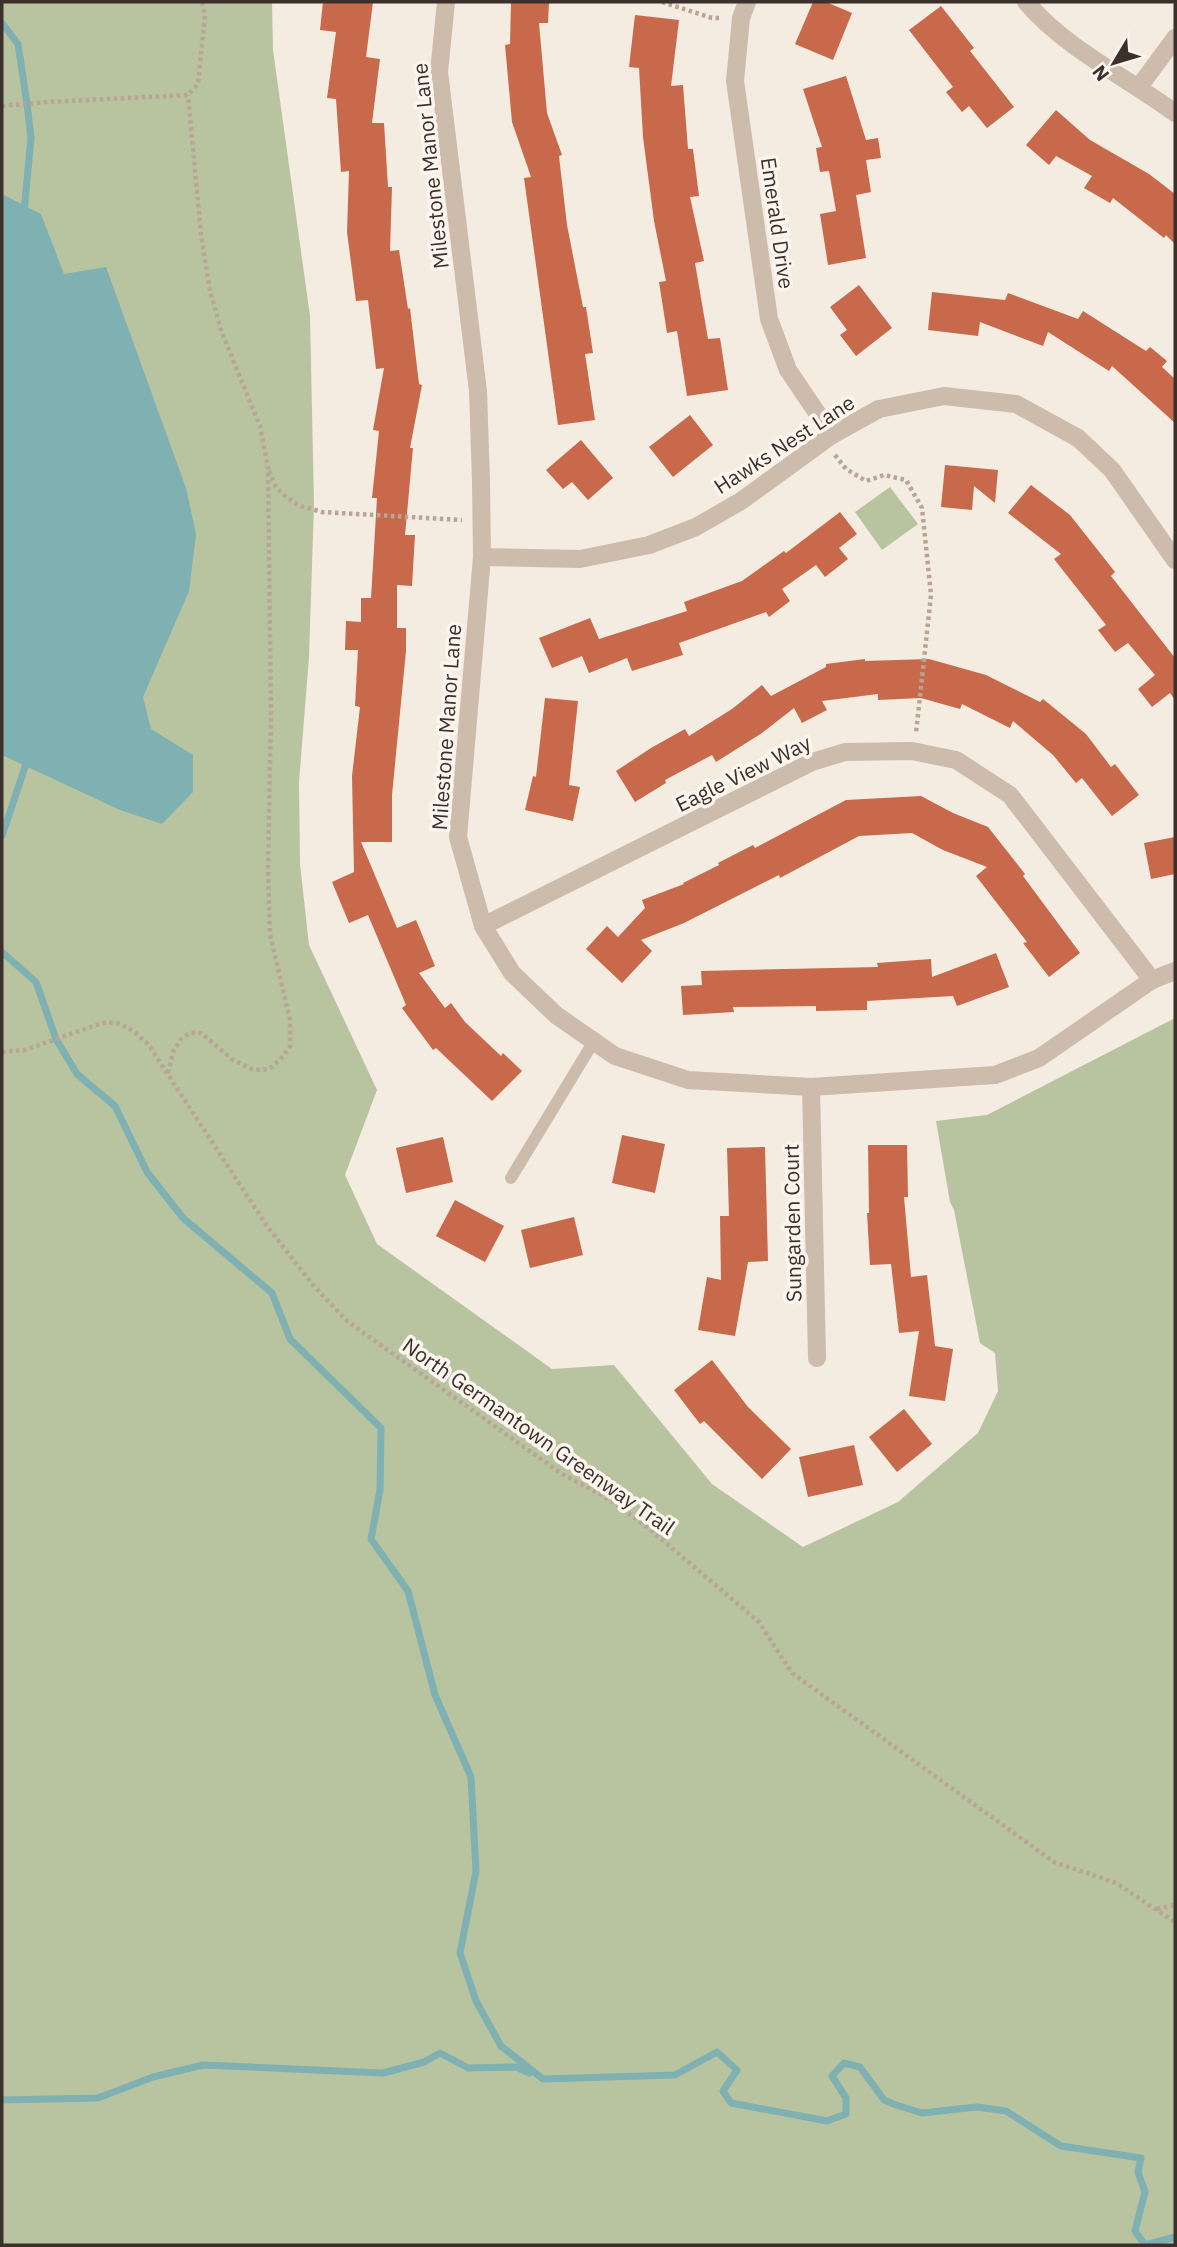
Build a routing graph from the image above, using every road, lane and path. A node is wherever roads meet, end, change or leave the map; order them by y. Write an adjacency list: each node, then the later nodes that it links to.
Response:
1 (202, 2): 8 (path)
2 (446, 2): 13 (street, Milestone Manor Lane)
3 (662, 2): 5 (path)
4 (1026, 2): 7 (street)
5 (744, 10): 11 (street, Emerald Drive)
6 (1175, 38): 7 (street)
7 (1139, 87): 10 (street)
8 (188, 95): 9 (path); 12 (path)
9 (2, 106)
10 (1175, 113)
11 (832, 435): 14 (street, Hawks Nest Lane); 15 (street, Hawks Nest Lane); 16 (path)
12 (268, 467): 13 (path); 22 (path)
13 (481, 521): 14 (street, Milestone Manor Lane)
14 (482, 557): 17 (street, Milestone Manor Lane)
15 (1175, 560)
16 (912, 751): 17 (street, Eagle View Way); 19 (street, Eagle View Way)
17 (483, 926): 20 (street, Milestone Manor Lane)
18 (1175, 971): 19 (street, Milestone Manor Lane)
19 (1152, 981): 23 (street, Milestone Manor Lane)
20 (594, 1041): 23 (street, Milestone Manor Lane); 24 (lane)
21 (2, 1052): 22 (path, North Germantown Greenway Trail)
22 (168, 1073): 27 (path, North Germantown Greenway Trail)
23 (811, 1087): 25 (street, Sungarden Court)
24 (511, 1178)
25 (817, 1358)
26 (1175, 1905): 27 (path)
27 (1156, 1910): 28 (path, North Germantown Greenway Trail)
28 (1175, 1922)

